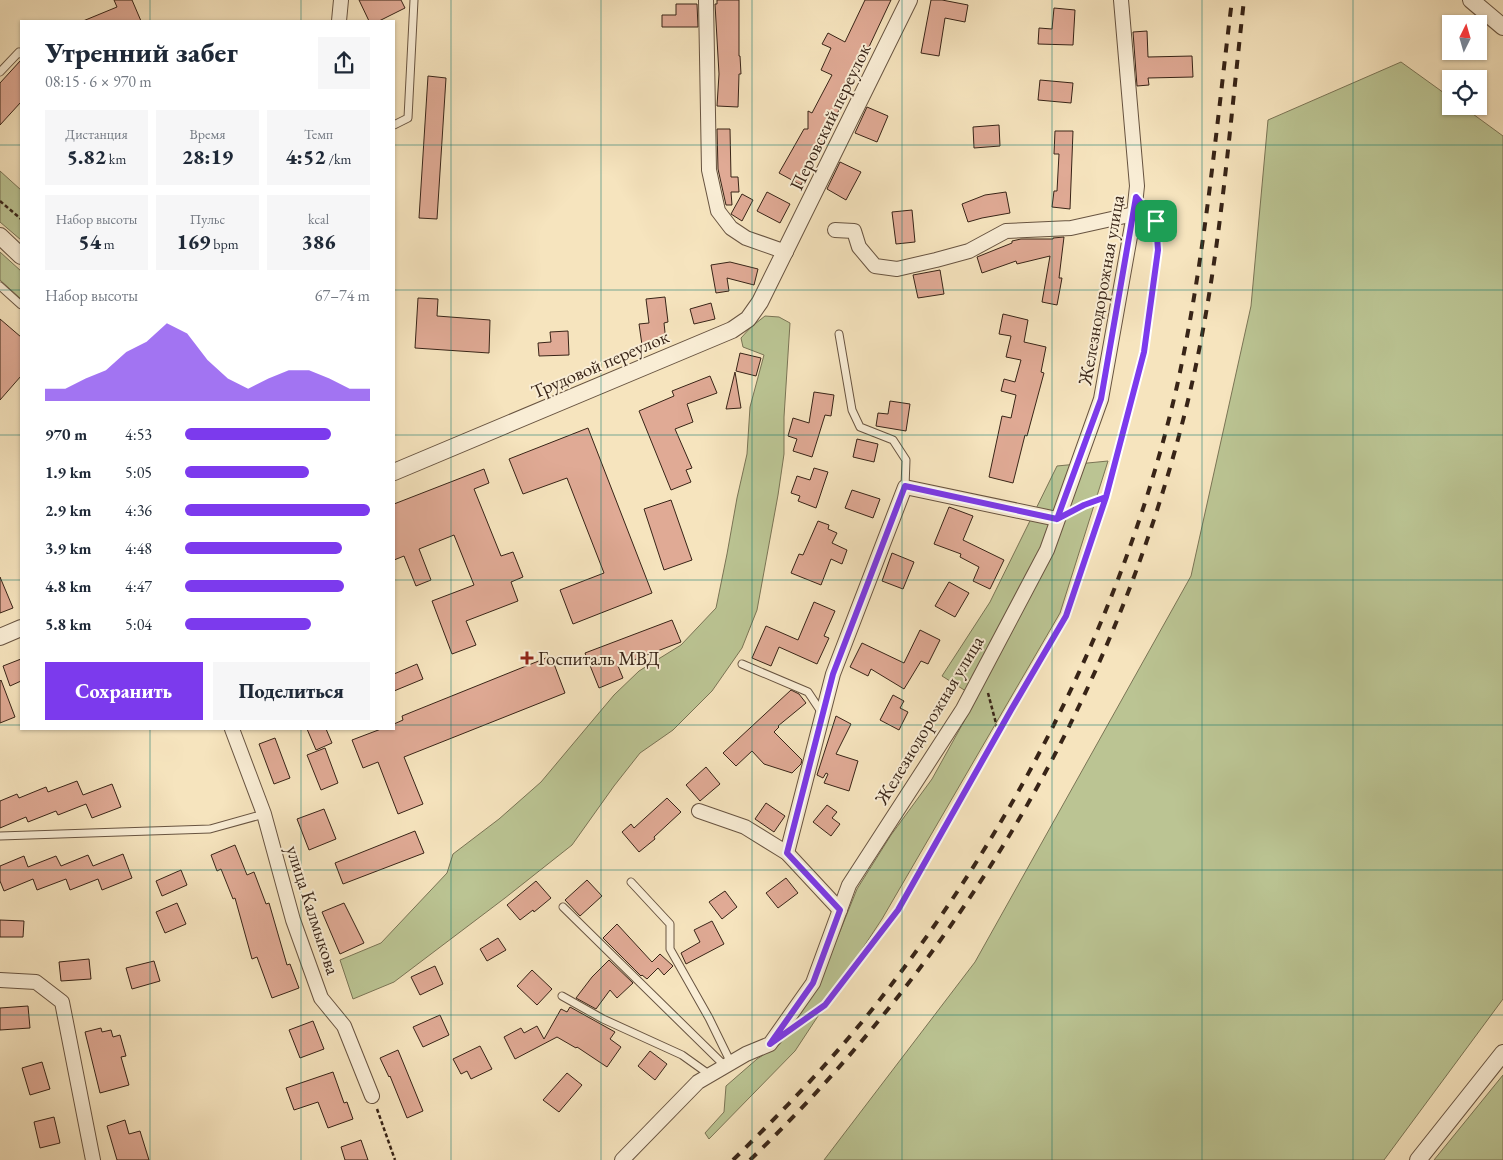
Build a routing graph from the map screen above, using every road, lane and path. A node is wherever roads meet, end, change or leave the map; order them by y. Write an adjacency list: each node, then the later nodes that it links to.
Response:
1 (341, 0): 7 (street)
2 (414, 0): 11 (lane)
3 (706, 0): 18 (street)
4 (909, 0): 18 (street, Перовский переулок)
5 (1121, 0): 12 (street, Железнодорожная улица)
6 (1470, 0): 8 (street)
7 (340, 20)
8 (1503, 27)
9 (20, 53): 10 (lane)
10 (0, 72)
11 (395, 124)
12 (1136, 197): 14 (street, Железнодорожная улица); 25 (path)
13 (0, 200): 15 (path)
14 (1134, 214): 16 (street); 26 (street, Железнодорожная улица)
15 (20, 218)
16 (835, 230)
17 (0, 236): 19 (street)
18 (786, 252): 23 (street, Трудовой переулок)
19 (20, 255)
20 (0, 286): 21 (lane)
21 (20, 304)
22 (839, 334): 24 (lane)
23 (395, 472)
24 (905, 486): 26 (street); 31 (street)
25 (1106, 497): 26 (path); 33 (path)
26 (1057, 519): 30 (street, Железнодорожная улица)
27 (20, 628): 28 (street)
28 (0, 636)
29 (742, 664): 31 (lane)
30 (980, 675): 33 (path); 40 (street, Железнодорожная улица)
31 (823, 716): 37 (street)
32 (232, 730): 35 (street, улица Калмыкова)
33 (998, 732): 43 (path)
34 (699, 810): 37 (street)
35 (264, 814): 36 (lane); 47 (street, улица Калмыкова)
36 (0, 836)
37 (787, 853): 40 (street)
38 (631, 882): 45 (lane)
39 (563, 907): 45 (lane)
40 (840, 910): 45 (street, Железнодорожная улица)
41 (0, 980): 48 (street)
42 (562, 996): 46 (lane)
43 (802, 1021)
44 (1503, 1053): 51 (street)
45 (728, 1064): 46 (street, Железнодорожная улица)
46 (710, 1075): 50 (street, Железнодорожная улица)
47 (372, 1096): 49 (path)
48 (92, 1160)
49 (395, 1160)
50 (622, 1160)
51 (1418, 1160)

